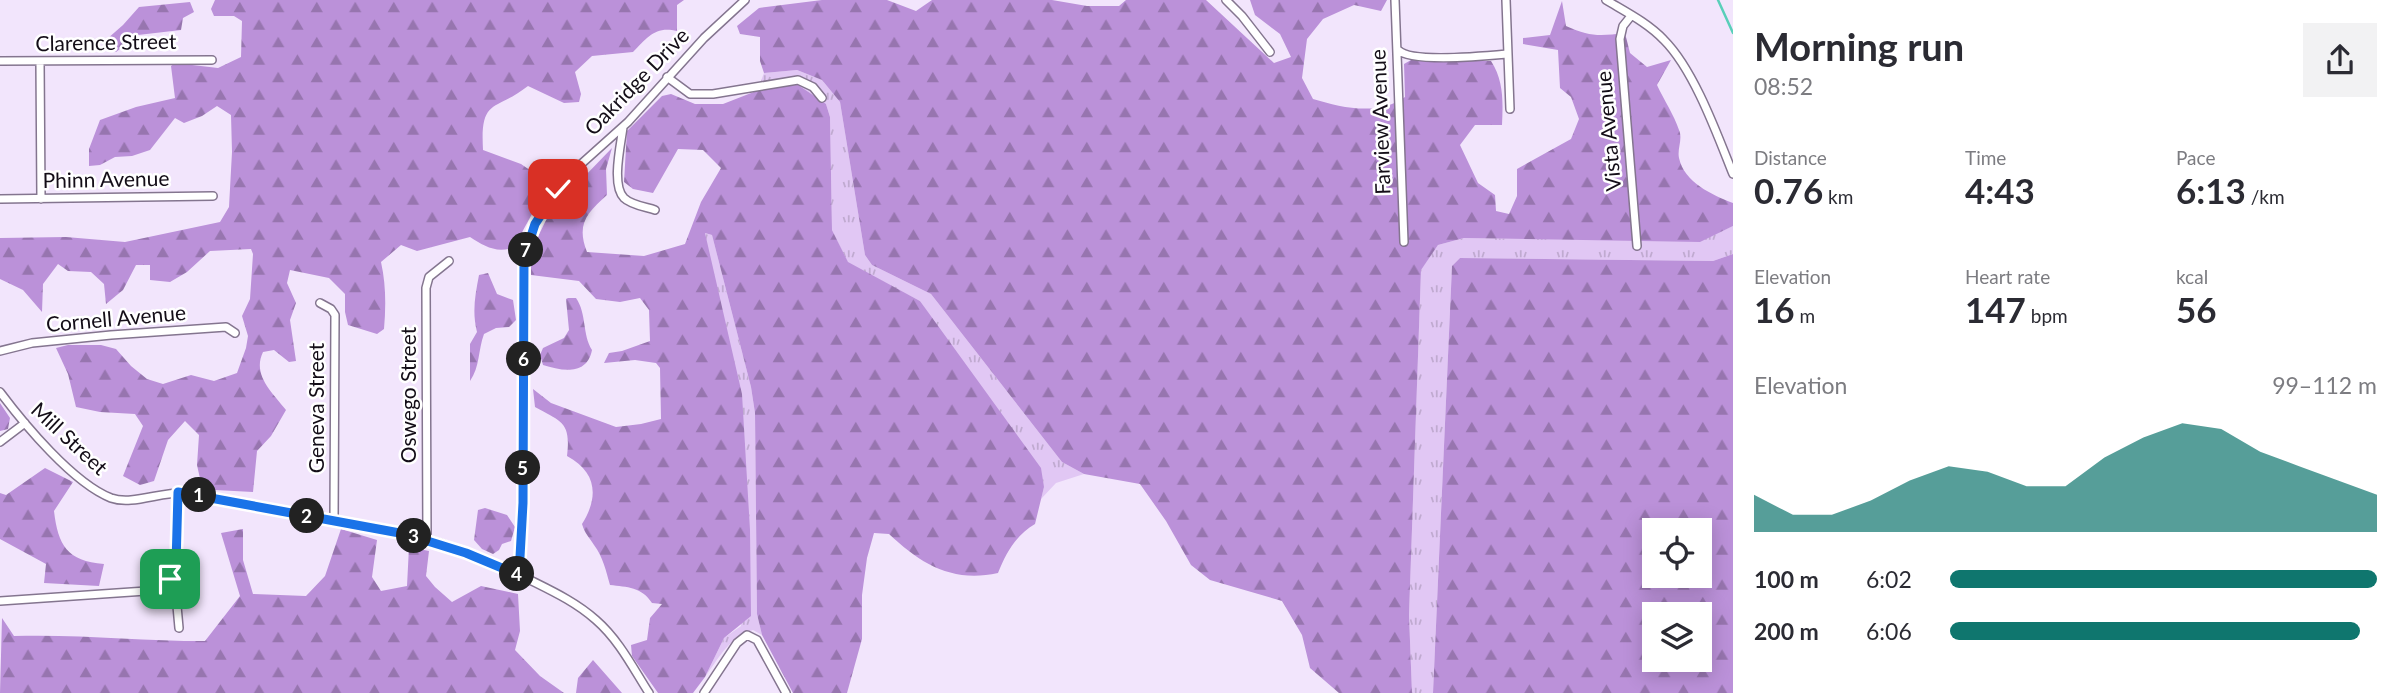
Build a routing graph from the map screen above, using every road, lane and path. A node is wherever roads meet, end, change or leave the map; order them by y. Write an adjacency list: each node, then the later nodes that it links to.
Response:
1 (746, 0): 13 (street, Oakridge Drive)
2 (1226, 0): 8 (street)
3 (1395, 0): 7 (street, Farview Avenue)
4 (1506, 0): 9 (street)
5 (1606, 0): 6 (street)
6 (1631, 16): 17 (street); 23 (street, Vista Avenue)
7 (1398, 50): 9 (street); 22 (street, Farview Avenue)
8 (1270, 52)
9 (1507, 54): 15 (street)
10 (212, 60): 12 (street, Clarence Street)
11 (0, 61): 12 (street, Clarence Street)
12 (40, 62): 20 (street)
13 (667, 77): 14 (street); 16 (street, Oakridge Drive)
14 (822, 98)
15 (1510, 110)
16 (623, 127): 21 (street); 35 (street, Oakridge Drive)
17 (1733, 174)
18 (213, 196): 20 (street, Phinn Avenue)
19 (0, 199): 20 (street, Phinn Avenue)
20 (41, 199)
21 (655, 210)
22 (1404, 242)
23 (1637, 246)
24 (449, 261): 33 (street, Oswego Street)
25 (320, 303): 32 (street, Geneva Street)
26 (235, 333): 27 (street, Cornell Avenue)
27 (0, 351)
28 (0, 392): 29 (street, Mill Street)
29 (25, 423): 30 (street); 31 (street, Mill Street)
30 (0, 442)
31 (178, 492): 32 (street, Mill Street); 34 (street)
32 (334, 522): 33 (street, Mill Street)
33 (428, 540): 35 (street, Mill Street)
34 (174, 572): 36 (street); 37 (street)
35 (519, 575): 38 (street, Mill Street)
36 (0, 601)
37 (179, 628)
38 (649, 693)
39 (704, 693): 40 (street)
40 (786, 693)

